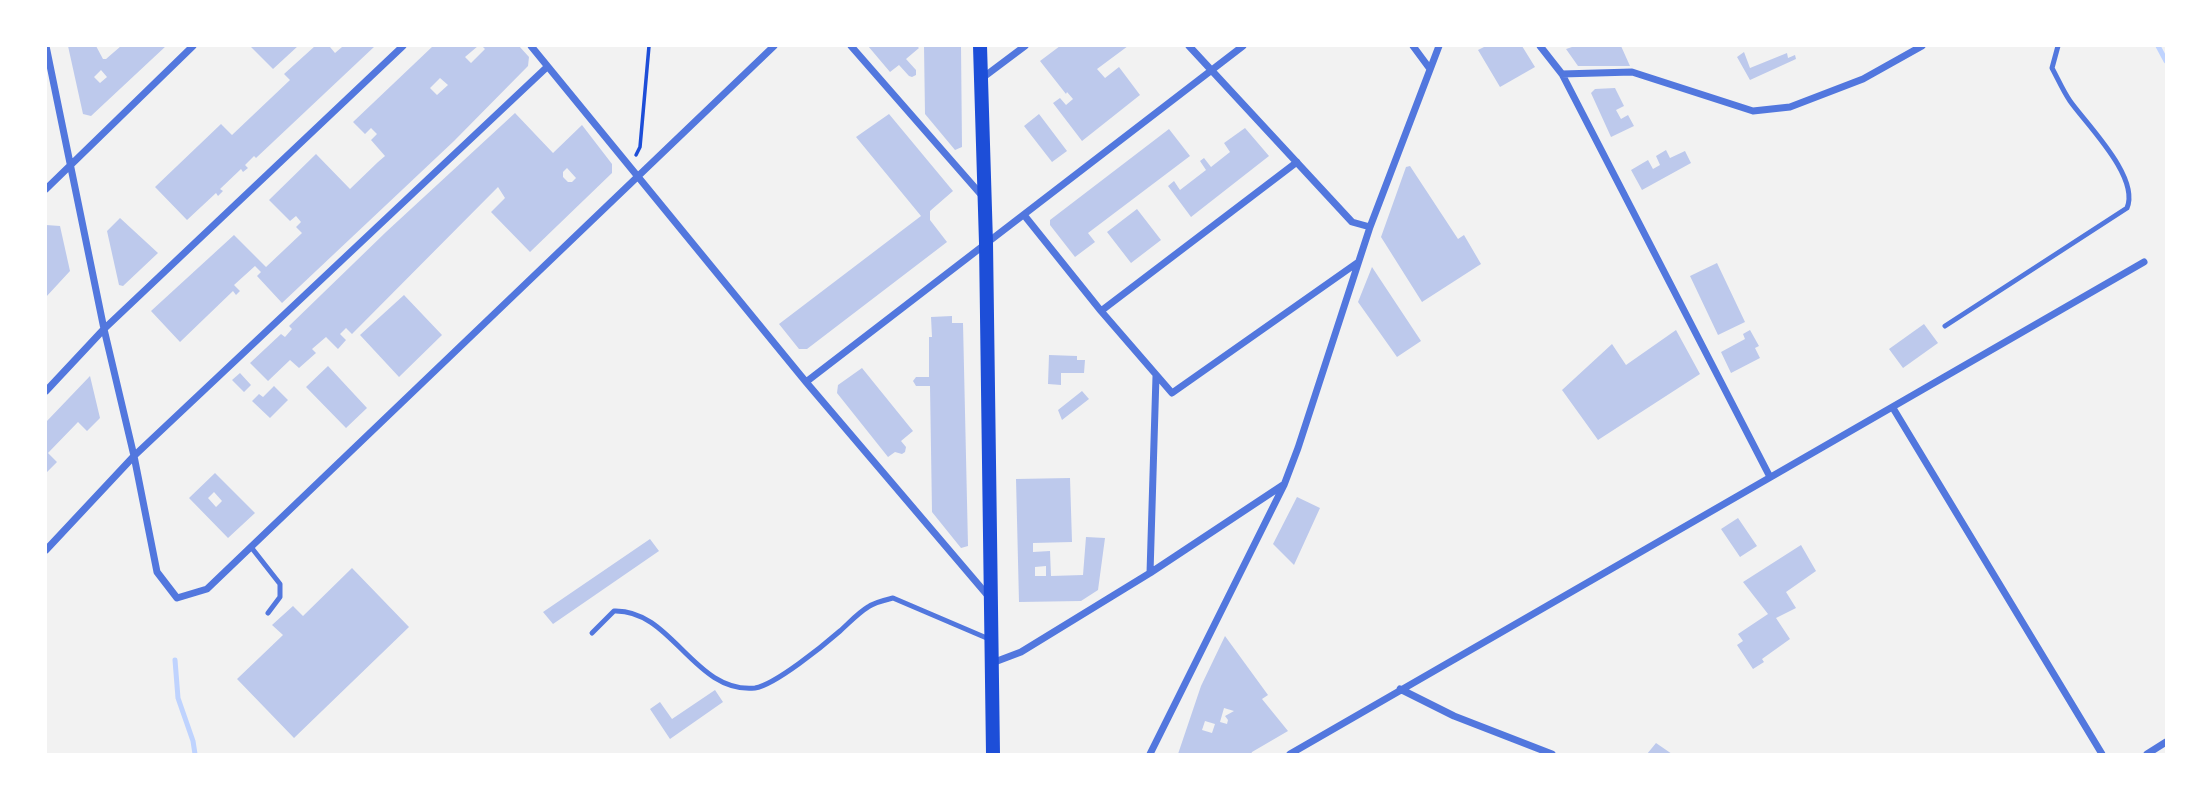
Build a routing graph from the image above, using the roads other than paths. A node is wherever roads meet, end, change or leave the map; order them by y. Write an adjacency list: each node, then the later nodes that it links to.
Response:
1 (46, 46): 22 (street)
2 (193, 46): 22 (street)
3 (403, 46): 33 (street)
4 (531, 46): 16 (street)
5 (774, 46): 23 (street)
6 (851, 46): 25 (street)
7 (980, 46): 20 (main road)
8 (1025, 46): 20 (street)
9 (1189, 46): 17 (street)
10 (1243, 46): 17 (street)
11 (1413, 46): 18 (street)
12 (1439, 46): 18 (street)
13 (1541, 46): 19 (street)
14 (1922, 46): 19 (street)
15 (2058, 46): 32 (lane)
16 (547, 67): 23 (street); 38 (street)
17 (1210, 69): 21 (street); 26 (street)
18 (1430, 69): 27 (street)
19 (1562, 74): 39 (street)
20 (980, 80): 25 (main road)
21 (1297, 162): 27 (street); 31 (street)
22 (71, 163): 24 (street); 33 (street)
23 (637, 176): 35 (street); 41 (street)
24 (46, 189)
25 (984, 198): 28 (main road)
26 (1024, 215): 28 (street); 31 (street)
27 (1370, 227): 29 (street)
28 (986, 243): 35 (street); 44 (main road)
29 (1358, 262): 34 (street); 40 (street)
30 (2144, 262): 37 (street)
31 (1101, 312): 34 (street)
32 (1945, 326)
33 (104, 328): 36 (street); 38 (street)
34 (1156, 375): 43 (street)
35 (806, 382): 44 (street)
36 (46, 391)
37 (1893, 408): 39 (street); 55 (street)
38 (134, 456): 41 (street); 42 (street)
39 (1770, 477): 49 (street)
40 (1284, 485): 43 (street); 52 (street)
41 (251, 547): 45 (lane)
42 (46, 550)
43 (1150, 573): 48 (street)
44 (991, 600): 47 (main road)
45 (268, 613)
46 (592, 633): 47 (lane)
47 (992, 641): 48 (main road)
48 (992, 663): 51 (main road)
49 (1400, 690): 53 (street); 54 (street)
50 (2166, 742): 56 (street)
51 (993, 754)
52 (1150, 754)
53 (1290, 754)
54 (1552, 754)
55 (2102, 754)
56 (2147, 754)

